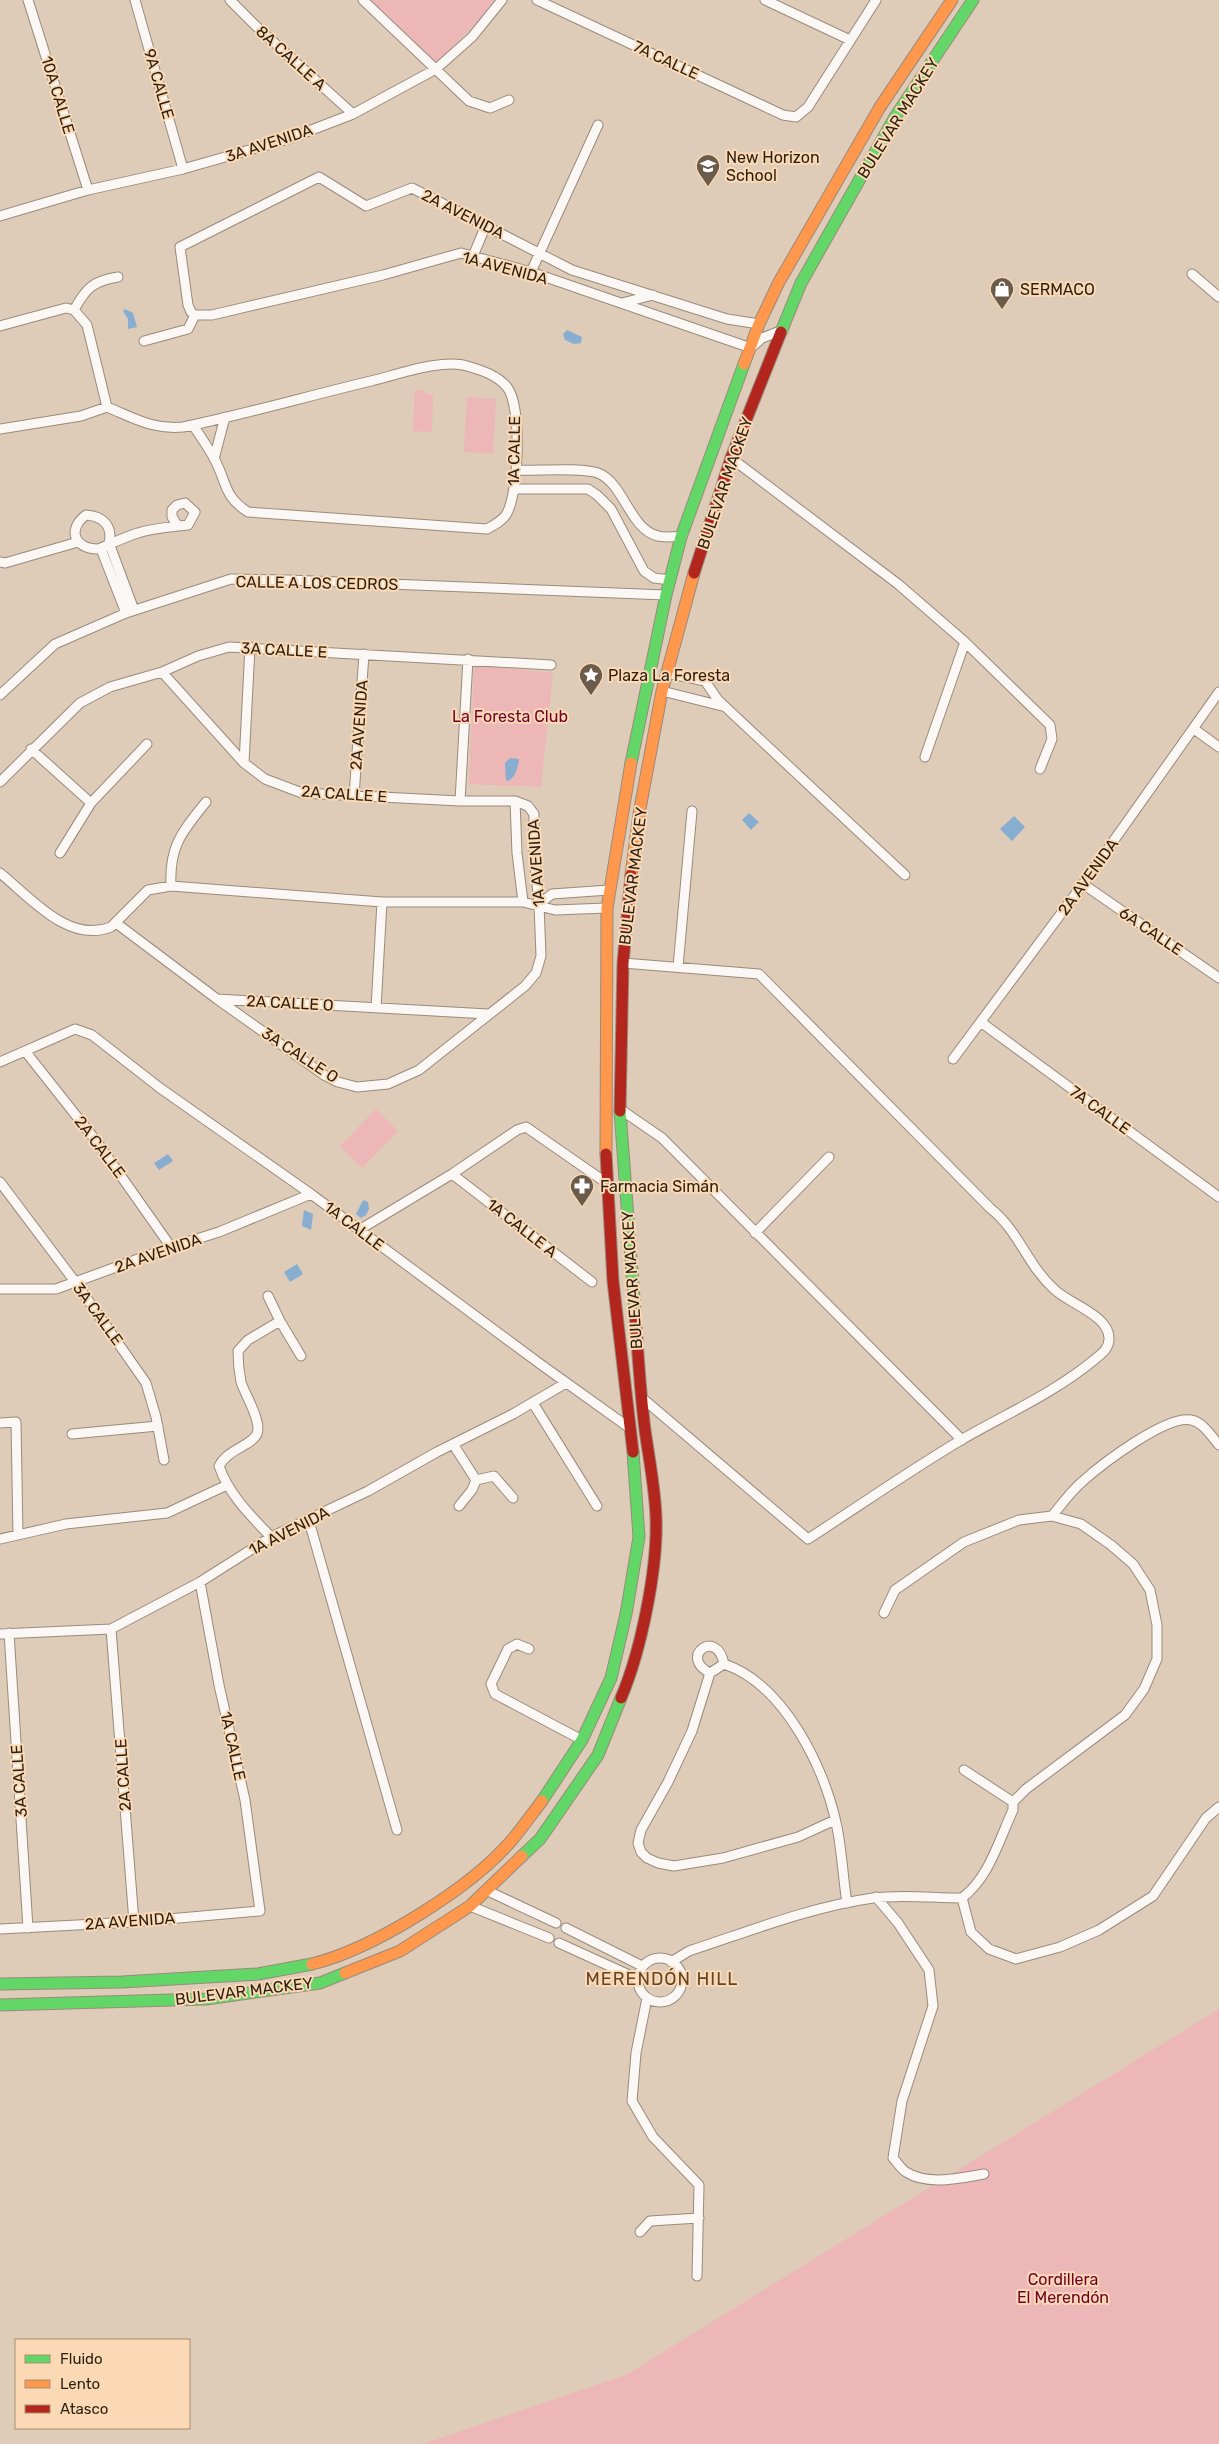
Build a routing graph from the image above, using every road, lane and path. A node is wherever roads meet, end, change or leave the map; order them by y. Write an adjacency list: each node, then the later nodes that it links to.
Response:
1 (28, 0): 17 (street, 10A CALLE)
2 (135, 0): 16 (street, 9A CALLE)
3 (230, 0): 14 (street, 8A CALLE A)
4 (363, 0): 12 (street)
5 (502, 0): 12 (street, 3A AVENIDA)
6 (537, 0): 11 (street, 7A CALLE)
7 (765, 0): 11 (street)
8 (876, 0): 11 (street)
9 (952, 0): 32 (main road, BULEVAR MACKEY)
10 (973, 0): 34 (main road, BULEVAR MACKEY)
11 (850, 40)
12 (436, 69): 13 (street); 14 (street, 3A AVENIDA)
13 (510, 100)
14 (353, 114): 16 (street, 3A AVENIDA)
15 (598, 125): 20 (street)
16 (182, 169): 17 (street, 3A AVENIDA)
17 (88, 190): 18 (street, 3A AVENIDA)
18 (0, 216)
19 (486, 225): 20 (street, 2A AVENIDA); 21 (street); 31 (street, 2A AVENIDA)
20 (540, 253): 22 (street); 23 (street, 2A AVENIDA)
21 (473, 256): 22 (street, 1A AVENIDA); 31 (street, 1A AVENIDA)
22 (531, 272): 26 (street, 1A AVENIDA)
23 (579, 272): 26 (street); 27 (street, 2A AVENIDA)
24 (1192, 274): 28 (street)
25 (118, 277): 30 (street)
26 (573, 287): 29 (street, 1A AVENIDA)
27 (653, 295): 29 (street); 32 (street, 2A AVENIDA)
28 (1219, 297)
29 (621, 304): 36 (street, 1A AVENIDA)
30 (74, 310): 33 (street); 37 (street)
31 (196, 315): 35 (street)
32 (759, 324): 36 (main road, BULEVAR MACKEY)
33 (0, 326)
34 (783, 330): 36 (street); 41 (main road, BULEVAR MACKEY)
35 (144, 341)
36 (750, 348): 46 (main road, BULEVAR MACKEY)
37 (107, 407): 39 (street); 40 (street)
38 (225, 417): 39 (street); 42 (street); 43 (street, 1A CALLE)
39 (193, 425): 42 (street)
40 (0, 429)
41 (731, 458): 54 (street); 61 (main road, BULEVAR MACKEY)
42 (214, 459): 44 (street, 1A CALLE)
43 (517, 470): 44 (street, 1A CALLE); 46 (street)
44 (515, 489): 51 (street)
45 (178, 526): 48 (street)
46 (681, 537): 51 (main road, BULEVAR MACKEY)
47 (78, 542): 48 (street); 49 (street); 50 (street)
48 (109, 543): 49 (street); 53 (street)
49 (101, 549): 53 (street)
50 (0, 562)
51 (670, 580): 52 (main road, BULEVAR MACKEY)
52 (666, 595): 53 (street, CALLE A LOS CEDROS); 58 (main road, BULEVAR MACKEY)
53 (130, 612): 64 (street, CALLE A LOS CEDROS)
54 (965, 642): 70 (street); 72 (street)
55 (250, 647): 56 (street, 3A CALLE E); 60 (street, 3A CALLE E); 71 (street)
56 (364, 654): 57 (street, 3A CALLE E); 74 (street, 2A AVENIDA)
57 (468, 659): 59 (street, 3A CALLE E); 75 (street)
58 (653, 664): 62 (main road); 85 (main road, BULEVAR MACKEY)
59 (551, 665)
60 (162, 672): 69 (street, 3A CALLE E); 71 (street, 2A CALLE E)
61 (667, 673): 62 (main road, BULEVAR MACKEY); 65 (street)
62 (662, 691): 65 (street); 91 (main road, BULEVAR MACKEY)
63 (1219, 692): 66 (street, 2A AVENIDA)
64 (0, 695)
65 (725, 707): 82 (street)
66 (1194, 729): 68 (street); 83 (street, 2A AVENIDA)
67 (147, 744): 78 (street)
68 (1219, 747)
69 (31, 749): 73 (street, 3A CALLE E); 78 (street)
70 (925, 757)
71 (244, 763): 74 (street, 2A CALLE E)
72 (1040, 769)
73 (0, 782)
74 (354, 796): 75 (street, 2A CALLE E)
75 (460, 801): 76 (street, 2A CALLE E)
76 (515, 801): 87 (street, 1A AVENIDA); 88 (street, 1A AVENIDA)
77 (206, 802): 84 (street)
78 (90, 803): 80 (street)
79 (692, 811): 92 (street)
80 (60, 853)
81 (0, 872): 90 (street)
82 (905, 875)
83 (1083, 884): 93 (street, 6A CALLE); 97 (street, 2A AVENIDA)
84 (171, 886): 86 (street); 90 (street)
85 (609, 890): 88 (street); 89 (main road, BULEVAR MACKEY)
86 (382, 902): 87 (street); 95 (street)
87 (523, 902): 88 (street)
88 (539, 904): 89 (street); 96 (street, 1A AVENIDA)
89 (607, 908): 105 (main road, BULEVAR MACKEY)
90 (116, 923): 94 (street)
91 (623, 963): 92 (street); 101 (main road, BULEVAR MACKEY)
92 (678, 967): 124 (street)
93 (1219, 978)
94 (217, 999): 95 (street, 2A CALLE O); 96 (street, 3A CALLE O)
95 (376, 1008): 96 (street, 2A CALLE O)
96 (488, 1014)
97 (982, 1023): 99 (street, 2A AVENIDA); 107 (street, 7A CALLE)
98 (25, 1051): 100 (street); 106 (street, 1A CALLE); 110 (street, 2A CALLE)
99 (953, 1059)
100 (0, 1062)
101 (620, 1109): 109 (street); 118 (main road, BULEVAR MACKEY)
102 (829, 1157): 109 (street)
103 (452, 1174): 105 (street); 108 (street); 111 (street, 1A CALLE A)
104 (0, 1182): 112 (street, 3A CALLE)
105 (608, 1184): 122 (main road, BULEVAR MACKEY)
106 (311, 1194): 108 (street, 1A CALLE); 110 (street, 2A AVENIDA)
107 (1219, 1197)
108 (359, 1230): 117 (street, 1A CALLE)
109 (755, 1232): 124 (street)
110 (171, 1247): 112 (street, 2A AVENIDA)
111 (592, 1282)
112 (76, 1283): 113 (street, 2A AVENIDA); 121 (street, 3A CALLE)
113 (0, 1289)
114 (268, 1296): 115 (street)
115 (280, 1321): 116 (street); 129 (street)
116 (301, 1356)
117 (566, 1383): 119 (street, 1A AVENIDA); 122 (street, 1A CALLE)
118 (641, 1397): 124 (street); 152 (main road, BULEVAR MACKEY)
119 (533, 1403): 125 (street, 1A AVENIDA); 132 (street)
120 (0, 1423): 135 (street)
121 (158, 1426): 123 (street); 127 (street, 3A CALLE)
122 (631, 1429): 145 (main road, BULEVAR MACKEY)
123 (72, 1434)
124 (962, 1440)
125 (453, 1444): 128 (street); 134 (street, 1A AVENIDA)
126 (1219, 1446): 133 (street)
127 (164, 1460)
128 (476, 1480): 130 (street); 131 (street)
129 (227, 1485): 135 (street); 136 (street)
130 (512, 1498)
131 (459, 1506)
132 (597, 1506)
133 (1052, 1516): 139 (street); 147 (street)
134 (309, 1521): 136 (street, 1A AVENIDA); 150 (street)
135 (18, 1535): 137 (street)
136 (271, 1538): 138 (street, 1A AVENIDA)
137 (0, 1539)
138 (200, 1582): 140 (street, 1A AVENIDA); 157 (street, 1A CALLE)
139 (884, 1613)
140 (111, 1629): 141 (street, 1A AVENIDA); 158 (street, 2A CALLE)
141 (4, 1633): 160 (street, 3A CALLE)
142 (529, 1649): 145 (street)
143 (724, 1664): 144 (street); 144 (street); 149 (street)
144 (710, 1673): 149 (street)
145 (582, 1740): 151 (main road, BULEVAR MACKEY)
146 (964, 1770): 147 (street)
147 (1014, 1802): 154 (street)
148 (1219, 1807): 154 (street)
149 (835, 1820): 155 (street)
150 (398, 1830)
151 (463, 1886): 152 (main road); 156 (main road); 168 (main road, BULEVAR MACKEY)
152 (488, 1891): 156 (main road, BULEVAR MACKEY); 159 (street)
153 (876, 1897): 154 (street); 155 (street); 171 (street)
154 (962, 1898)
155 (846, 1903): 165 (street)
156 (470, 1906): 163 (street); 170 (main road, BULEVAR MACKEY)
157 (260, 1911): 158 (street, 2A AVENIDA)
158 (134, 1922): 160 (street, 2A AVENIDA)
159 (556, 1923)
160 (28, 1928): 162 (street, 2A AVENIDA)
161 (566, 1928): 166 (street)
162 (0, 1929)
163 (548, 1938)
164 (559, 1943): 167 (street)
165 (672, 1962): 166 (street); 169 (street)
166 (642, 1966): 167 (street)
167 (638, 1979): 169 (street)
168 (0, 1984)
169 (647, 1998): 172 (street)
170 (0, 2005)
171 (984, 2174)
172 (700, 2218): 173 (street); 174 (street)
173 (640, 2232)
174 (697, 2276)

